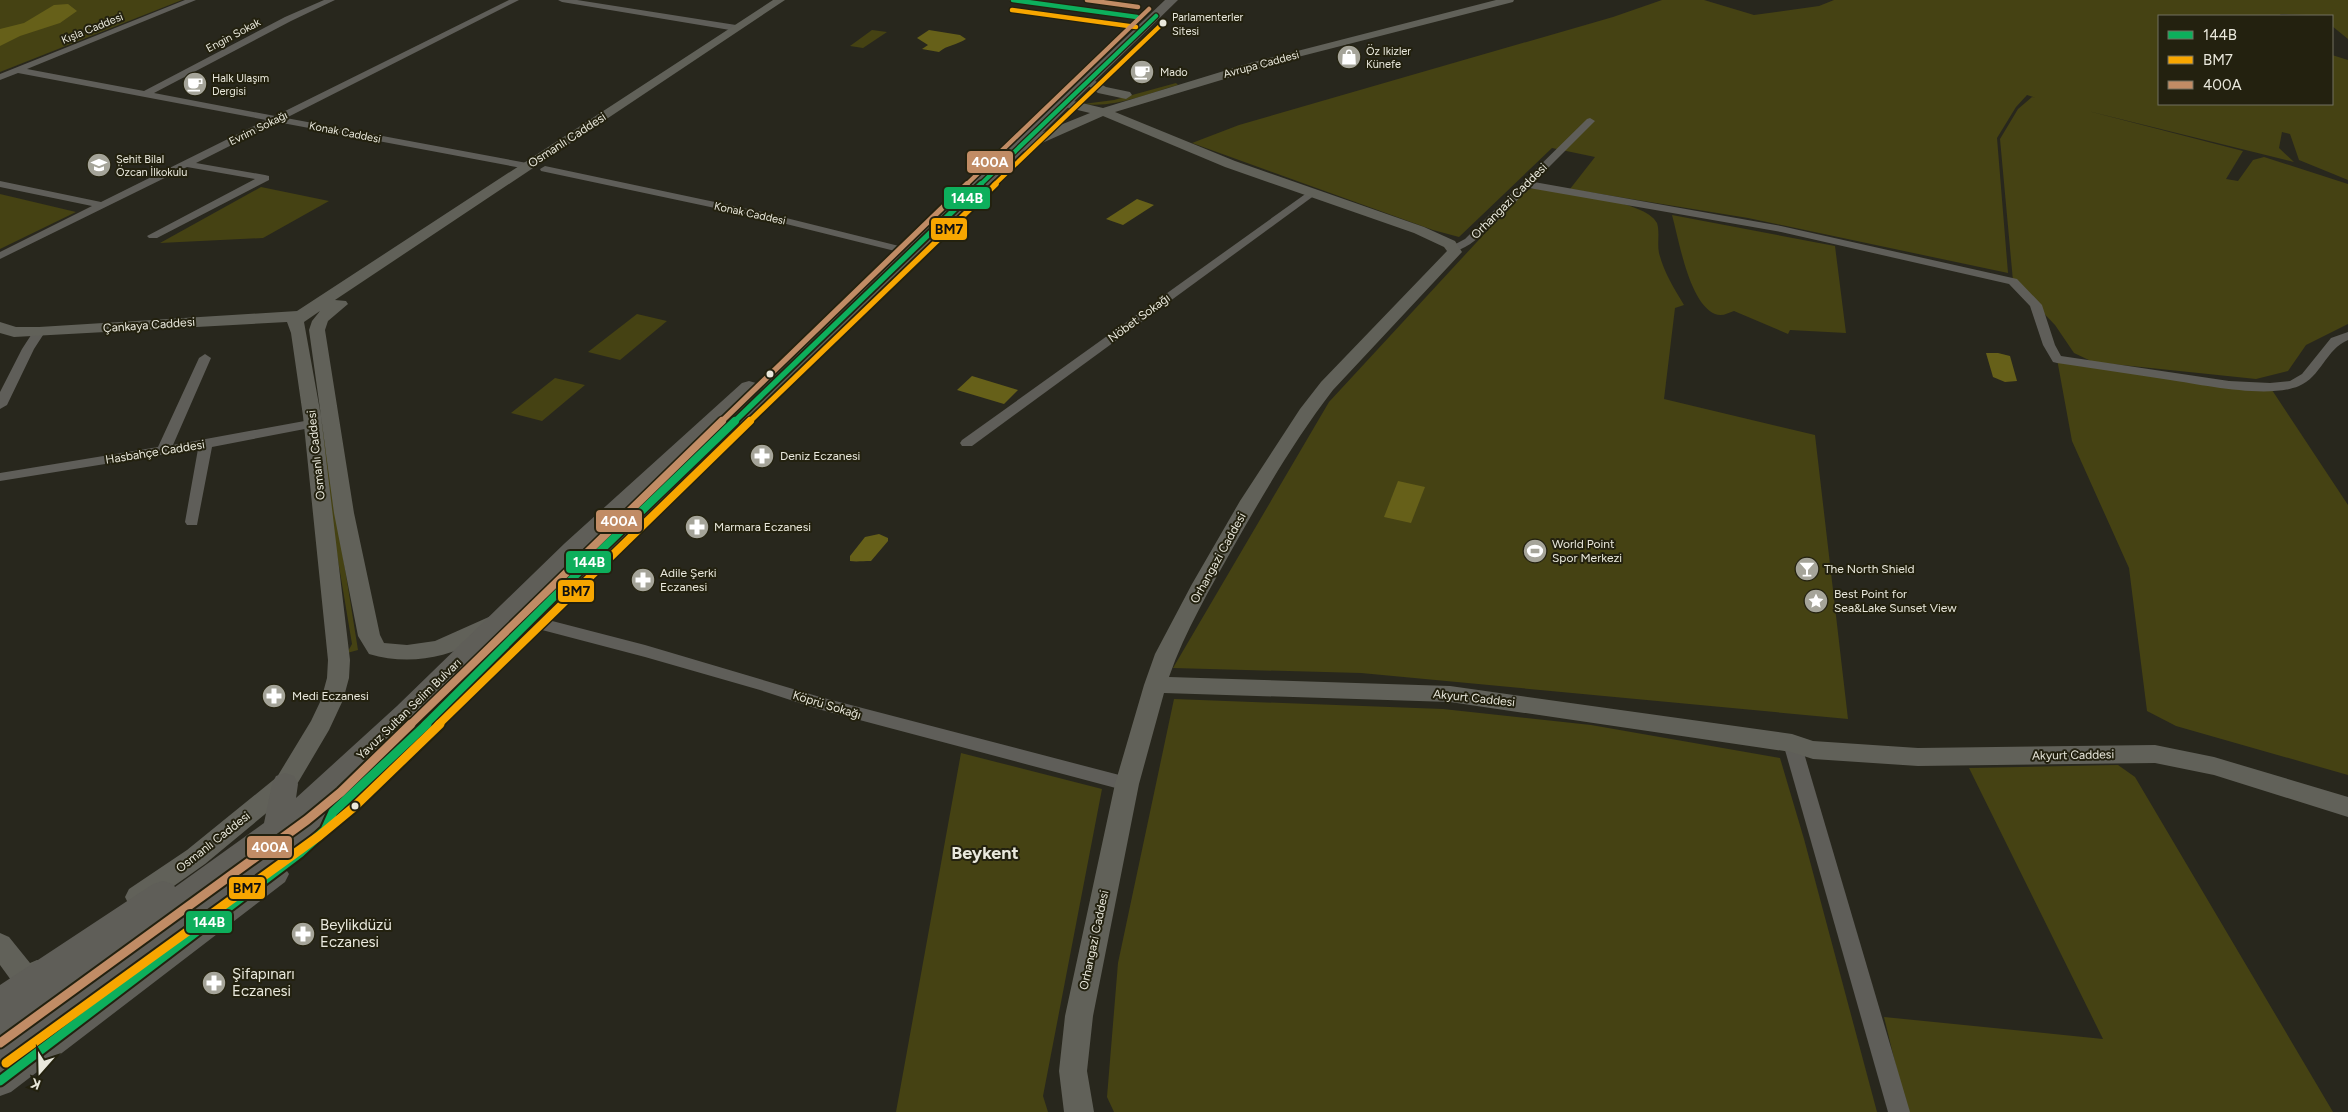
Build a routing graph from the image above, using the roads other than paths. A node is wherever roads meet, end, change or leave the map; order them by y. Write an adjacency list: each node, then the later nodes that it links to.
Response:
1 (192, 0): 14 (street, Kışla Caddesi)
2 (330, 0): 18 (street, Engin Sokak)
3 (515, 0): 22 (street, Evrim Sokağı)
4 (562, 0): 13 (street)
5 (780, 0): 13 (main road, Osmanlı Caddesi)
6 (792, 0): 27 (main road, Osmanlı Caddesi)
7 (1013, 0): 12 (street)
8 (1156, 0): 12 (main road, Yavuz Sultan Selim Bulvarı)
9 (1172, 0): 12 (main road, Yavuz Sultan Selim Bulvarı)
10 (1485, 0): 19 (main road, Avrupa Caddesi)
11 (1509, 0): 21 (main road, Avrupa Caddesi)
12 (1147, 16): 16 (main road, Yavuz Sultan Selim Bulvarı); 20 (main road, Yavuz Sultan Selim Bulvarı)
13 (736, 28): 27 (main road, Osmanlı Caddesi)
14 (17, 70): 15 (street, Kışla Caddesi); 17 (street, Konak Caddesi)
15 (0, 77)
16 (1088, 81): 19 (main road); 20 (main road, Yavuz Sultan Selim Bulvarı)
17 (75, 82): 18 (street, Konak Caddesi); 24 (street, Konak Caddesi)
18 (148, 93): 22 (street, Konak Caddesi)
19 (1126, 95): 20 (main road, Avrupa Caddesi)
20 (1058, 102): 21 (main road); 25 (main road, Yavuz Sultan Selim Bulvarı); 33 (main road, Yavuz Sultan Selim Bulvarı)
21 (1104, 112): 25 (main road, Avrupa Caddesi); 30 (main road)
22 (278, 118): 24 (street, Evrim Sokağı); 27 (street, Konak Caddesi)
23 (1590, 120): 29 (street, Orhangazi Caddesi)
24 (265, 125): 26 (street, Evrim Sokağı); 27 (street, Konak Caddesi)
25 (1019, 148): 48 (main road, Yavuz Sultan Selim Bulvarı)
26 (186, 164): 31 (street, Evrim Sokağı); 32 (street)
27 (536, 169): 33 (street, Konak Caddesi); 36 (main road, Osmanlı Caddesi)
28 (0, 184): 31 (street)
29 (1526, 184): 34 (street, Orhangazi Caddesi); 39 (street)
30 (1311, 193): 34 (main road); 43 (street, Nöbet Sokağı)
31 (102, 206): 35 (street, Evrim Sokağı)
32 (153, 236)
33 (895, 248): 48 (main road, Yavuz Sultan Selim Bulvarı)
34 (1454, 249): 49 (main road, Orhangazi Caddesi)
35 (0, 256)
36 (308, 318): 38 (main road, Çankaya Caddesi); 48 (main road, Osmanlı Caddesi); 51 (main road, Osmanlı Caddesi)
37 (0, 327): 38 (main road, Çankaya Caddesi)
38 (39, 332): 41 (street)
39 (2348, 336)
40 (206, 358): 45 (street)
41 (0, 405)
42 (310, 424): 44 (street, Hasbahçe Caddesi)
43 (967, 443)
44 (206, 444): 45 (street, Hasbahçe Caddesi); 47 (street)
45 (164, 450): 46 (street, Hasbahçe Caddesi)
46 (0, 477)
47 (192, 522)
48 (522, 613): 52 (street, Köprü Sokağı); 55 (main road, Yavuz Sultan Selim Bulvarı); 56 (main road, Yavuz Sultan Selim Bulvarı)
49 (1154, 684): 50 (main road, Akyurt Caddesi); 52 (main road, Orhangazi Caddesi)
50 (1792, 743): 53 (main road, Akyurt Caddesi); 54 (main road, Akyurt Caddesi); 64 (street)
51 (285, 784): 56 (main road); 58 (main road, Osmanlı Caddesi)
52 (1127, 784): 63 (main road, Orhangazi Caddesi)
53 (2348, 797)
54 (2348, 807)
55 (333, 812): 61 (main road, Yavuz Sultan Selim Bulvarı); 62 (main road)
56 (276, 830): 58 (main road); 60 (main road, Yavuz Sultan Selim Bulvarı)
57 (0, 945): 58 (main road)
58 (29, 982): 59 (main road)
59 (0, 1002)
60 (0, 1030)
61 (0, 1055)
62 (0, 1080)
63 (1080, 1112)
64 (1899, 1112)

